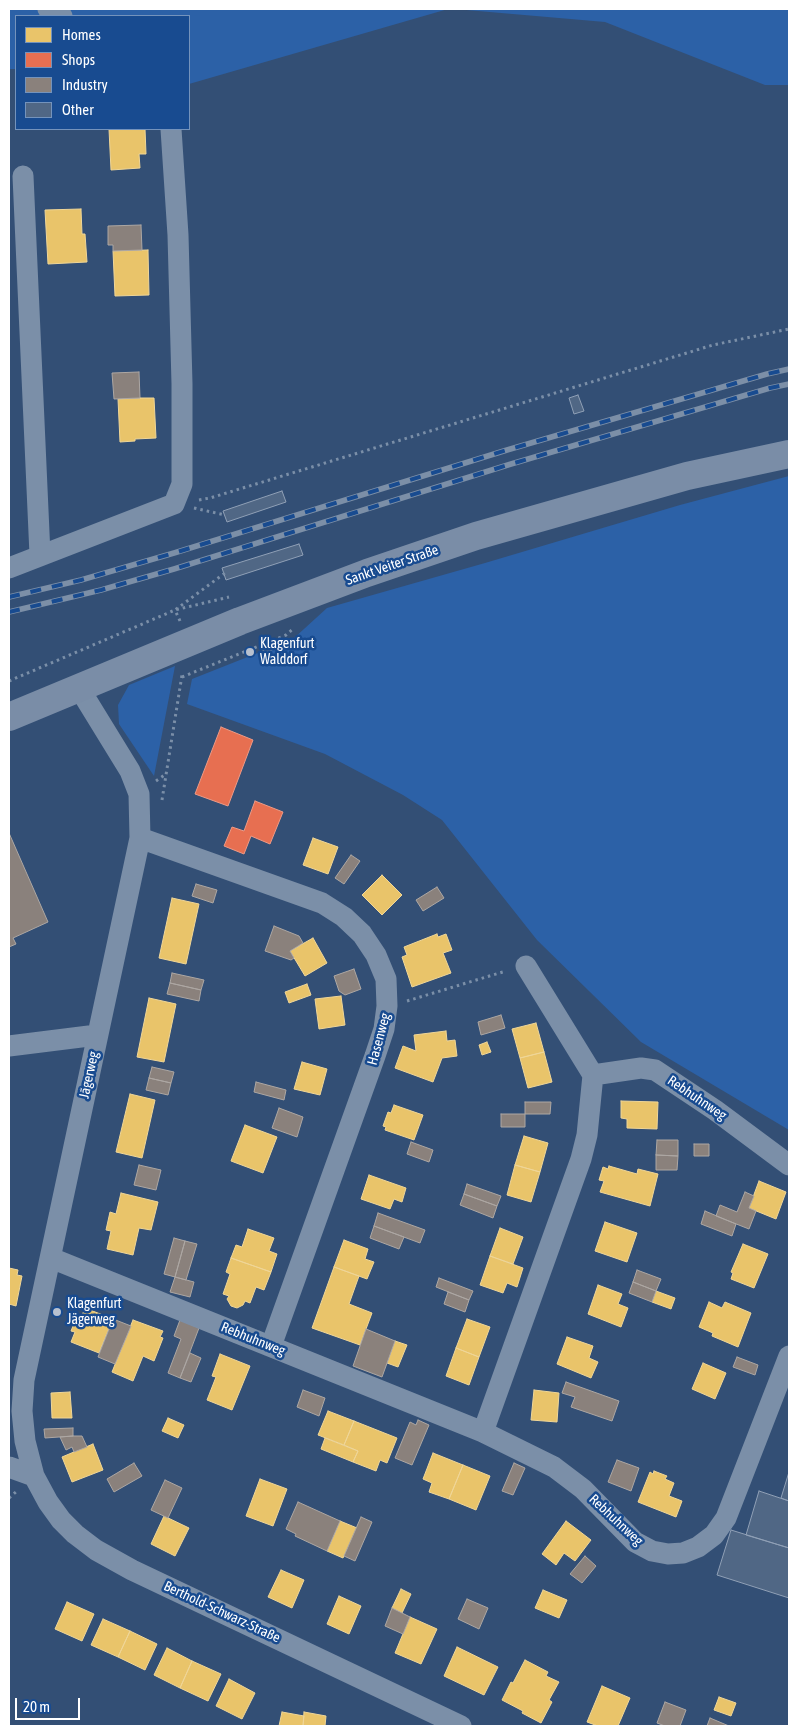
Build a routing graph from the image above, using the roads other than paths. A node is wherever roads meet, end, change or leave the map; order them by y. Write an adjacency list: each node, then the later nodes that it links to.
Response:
1 (48, 9): 2 (street)
2 (60, 15)
3 (171, 130): 6 (street)
4 (23, 176): 6 (street)
5 (789, 454): 8 (main road, Sankt Veiter Straße)
6 (40, 555): 7 (street)
7 (9, 568)
8 (78, 688): 9 (main road, Sankt Veiter Straße); 10 (street, Jägerweg)
9 (9, 717)
10 (148, 840): 12 (street, Jägerweg); 17 (street, Hasenweg)
11 (526, 966): 14 (street)
12 (97, 1035): 13 (street); 16 (street, Jägerweg)
13 (9, 1046)
14 (593, 1075): 15 (street, Rebhuhnweg); 19 (street)
15 (789, 1165)
16 (51, 1258): 17 (street, Rebhuhnweg); 21 (street, Jägerweg)
17 (271, 1346): 19 (street, Rebhuhnweg)
18 (789, 1356): 19 (street, Rebhuhnweg)
19 (483, 1432)
20 (9, 1467): 21 (street)
21 (34, 1476): 22 (street, Berthold-Schwarz-Straße)
22 (461, 1726)

